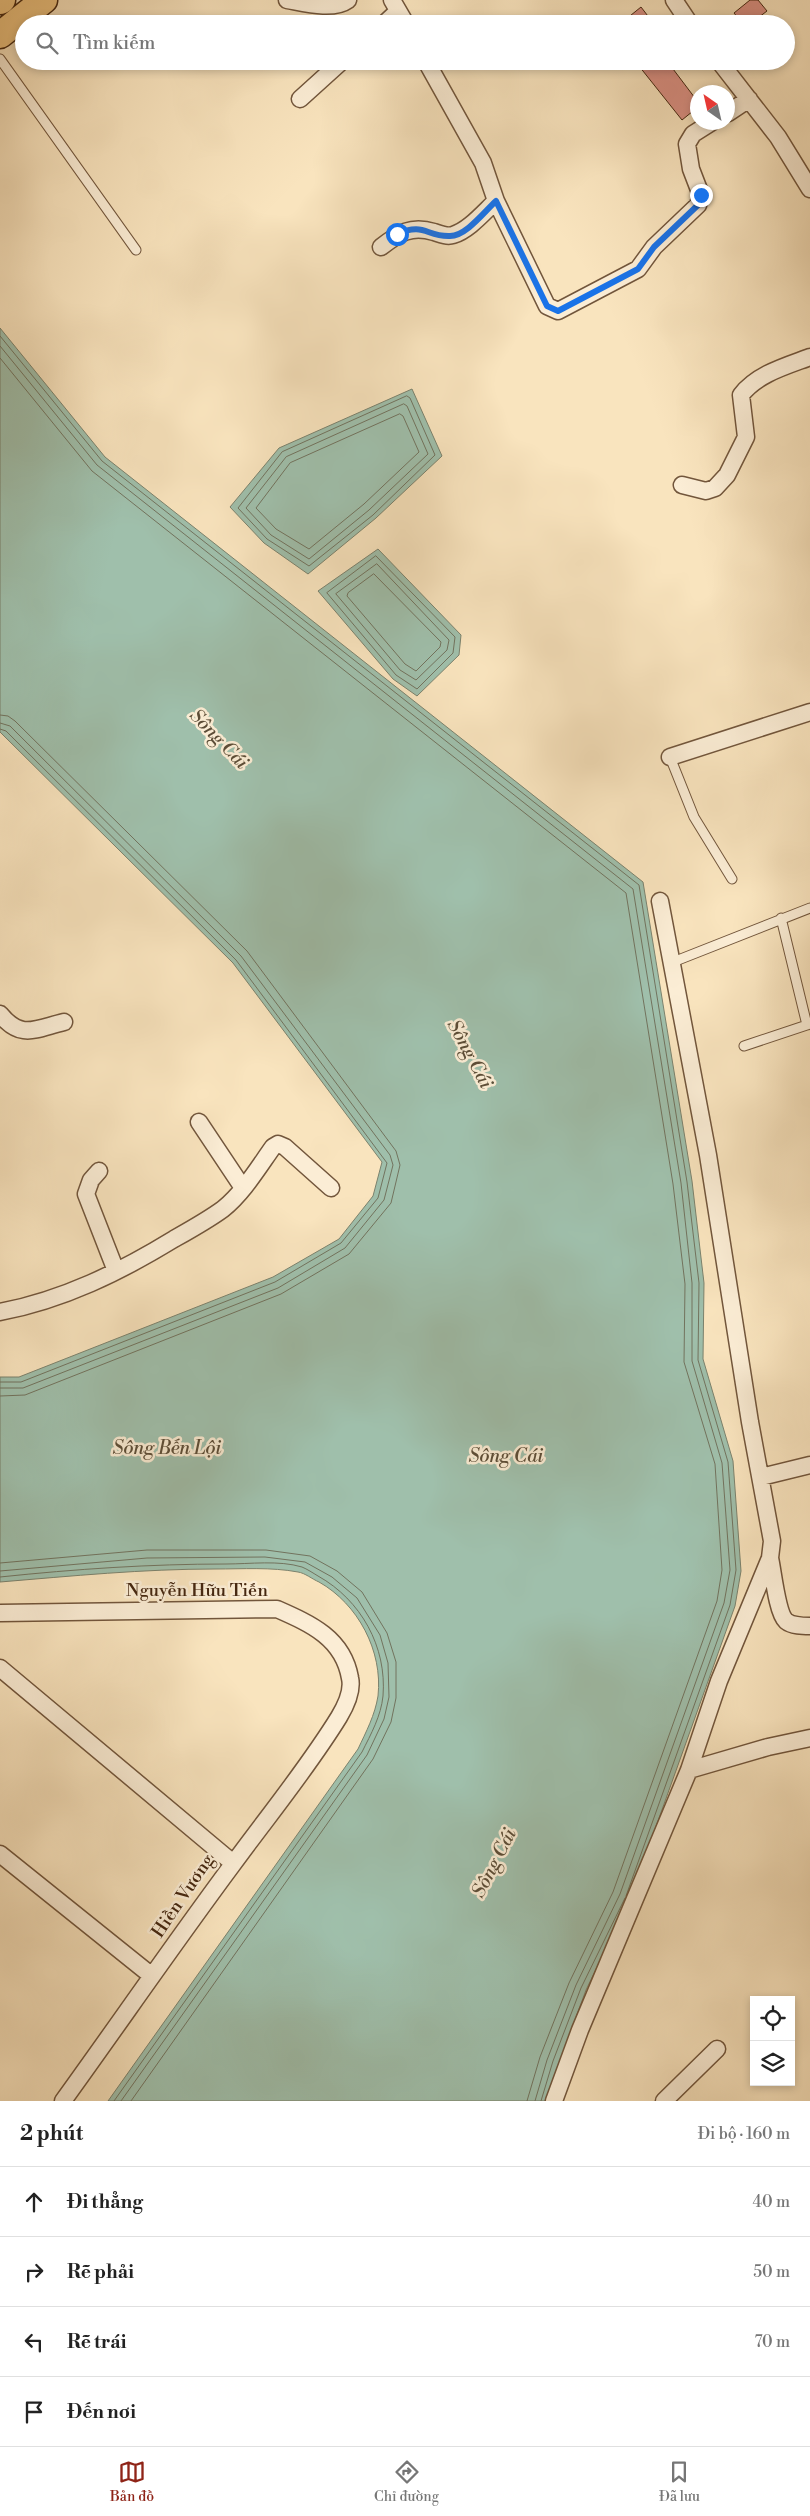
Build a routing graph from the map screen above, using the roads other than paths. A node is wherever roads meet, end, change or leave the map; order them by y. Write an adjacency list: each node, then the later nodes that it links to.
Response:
1 (44, 0): 5 (main road)
2 (287, 0): 3 (street)
3 (348, 0)
4 (674, 0): 6 (street)
5 (25, 15)
6 (684, 15)
7 (15, 23): 8 (main road)
8 (0, 35)
9 (0, 59): 20 (lane)
10 (332, 70): 13 (street)
11 (431, 70): 18 (street)
12 (726, 70): 14 (street)
13 (300, 99)
14 (749, 99): 15 (street); 17 (street)
15 (735, 108)
16 (699, 130): 18 (street)
17 (808, 182)
18 (496, 201): 19 (street)
19 (381, 247)
20 (136, 250)
21 (810, 357): 22 (street)
22 (682, 485)
23 (810, 712): 24 (street)
24 (670, 757): 25 (lane)
25 (732, 879)
26 (660, 901): 29 (street)
27 (810, 908): 28 (lane)
28 (781, 918): 29 (lane); 32 (lane)
29 (673, 962): 41 (street)
30 (0, 1014): 31 (street)
31 (64, 1022)
32 (808, 1024): 33 (lane)
33 (744, 1046)
34 (199, 1122): 36 (street)
35 (99, 1171): 38 (street)
36 (243, 1188): 37 (street); 38 (street)
37 (331, 1188)
38 (116, 1271): 39 (street)
39 (0, 1312)
40 (810, 1465): 41 (street)
41 (761, 1476): 42 (street)
42 (770, 1558): 44 (street); 47 (street)
43 (2, 1616): 49 (street, Nguyễn Hữu Tiến)
44 (810, 1626)
45 (0, 1668): 49 (street, Hiền Vương)
46 (810, 1738): 47 (street)
47 (690, 1770): 53 (street)
48 (0, 1854): 50 (street)
49 (233, 1863): 50 (street, Hiền Vương)
50 (152, 1976): 52 (street, Hiền Vương)
51 (717, 2049): 54 (street)
52 (64, 2101)
53 (554, 2101)
54 (664, 2101)

